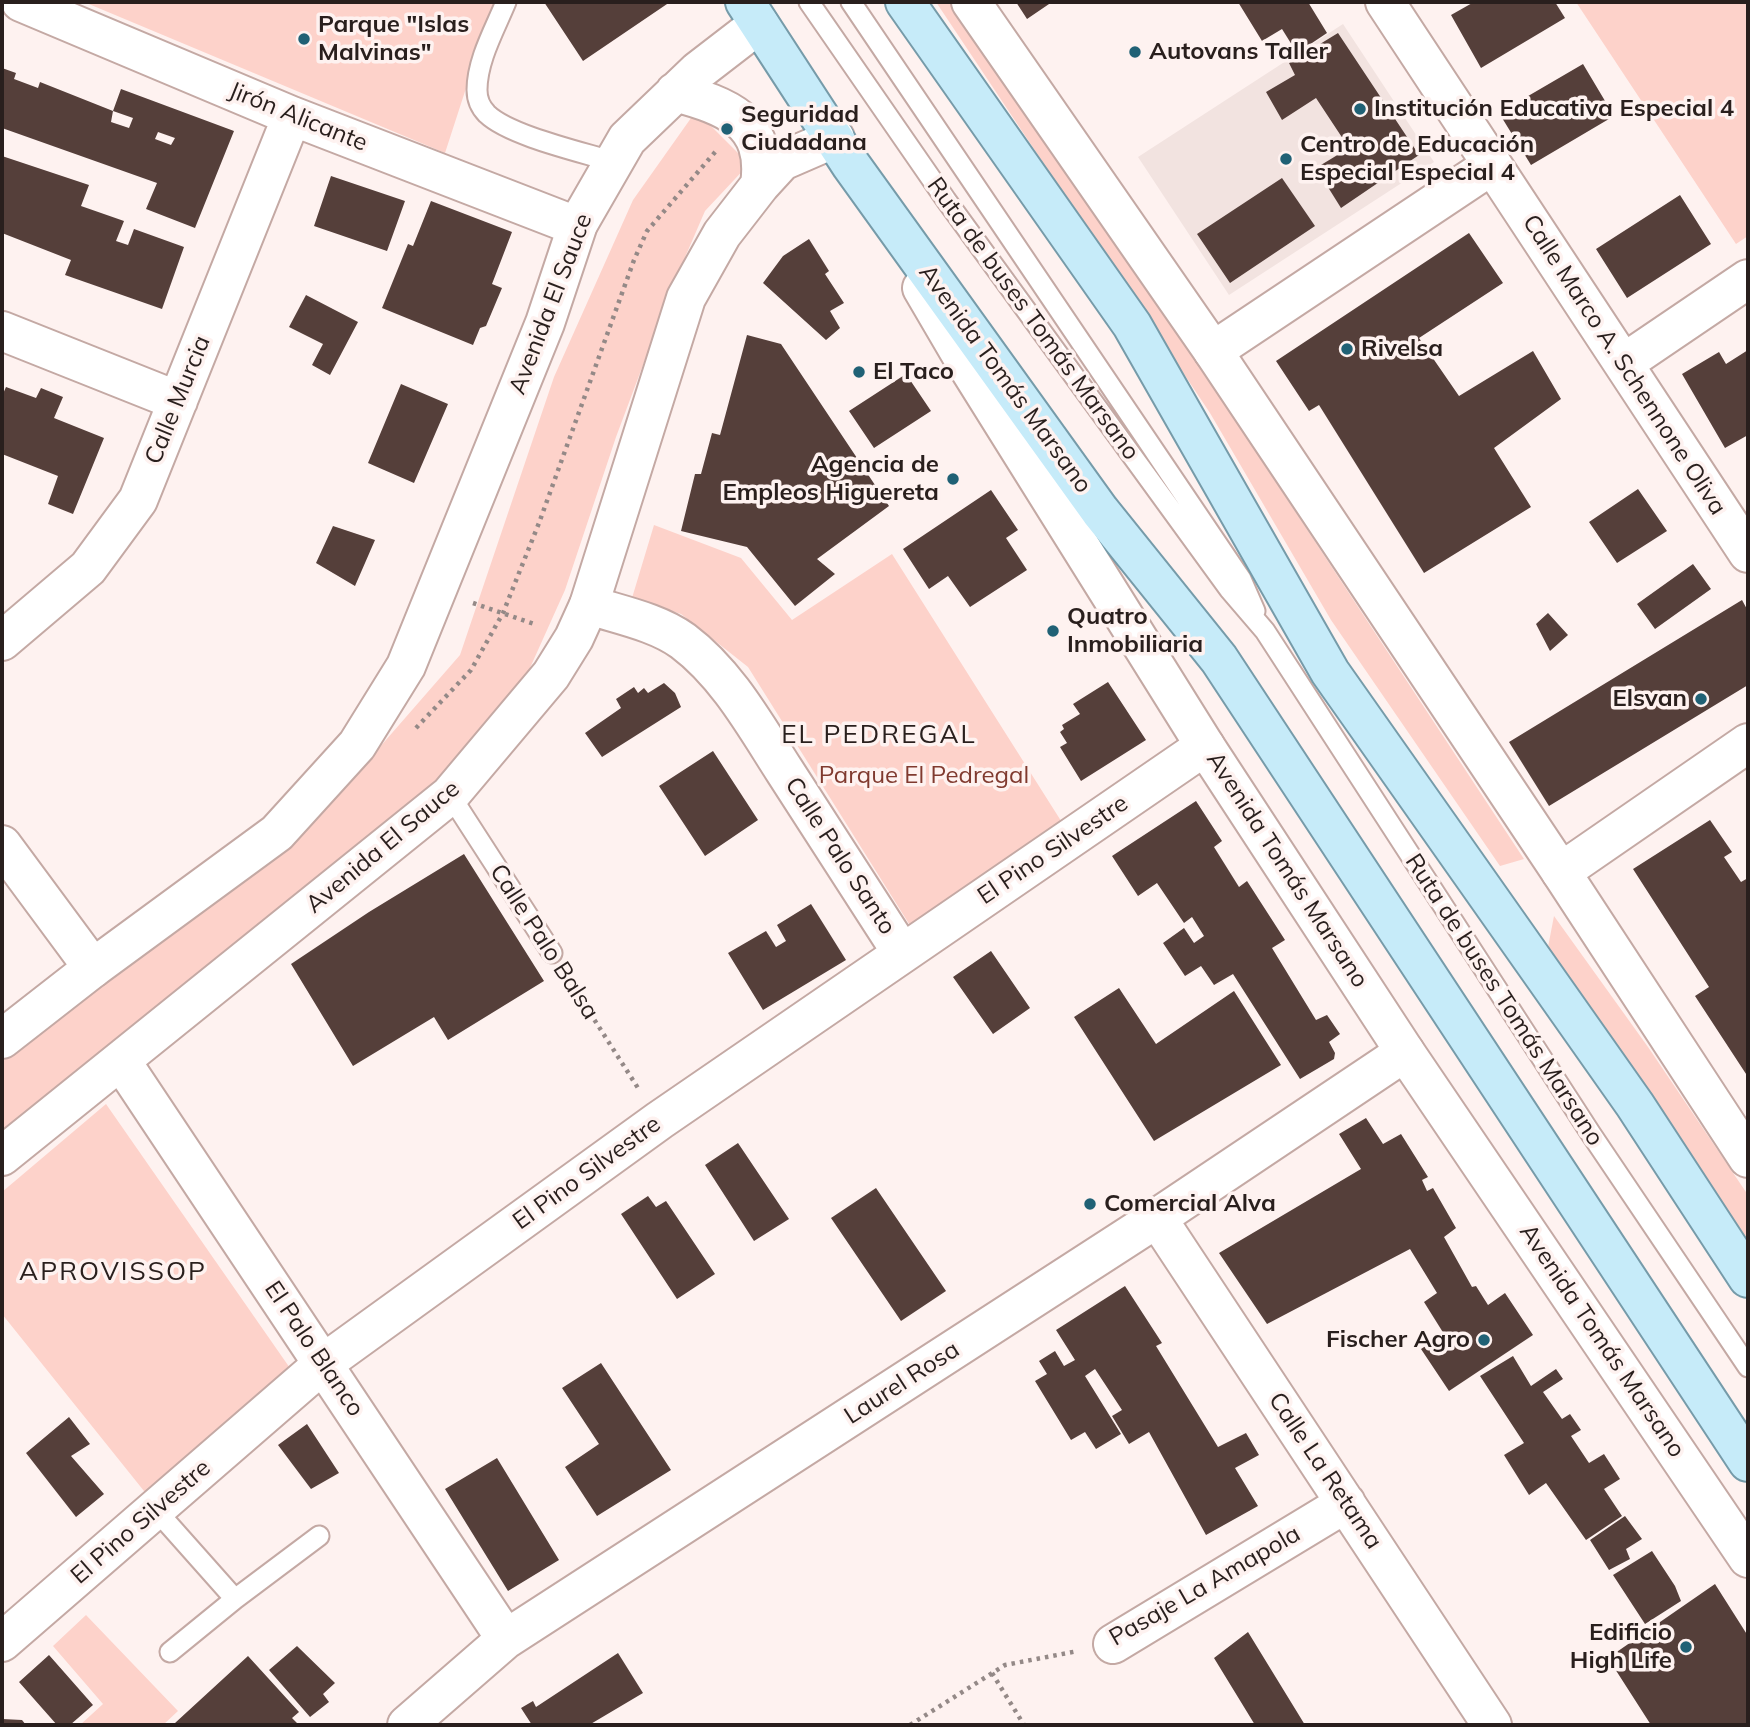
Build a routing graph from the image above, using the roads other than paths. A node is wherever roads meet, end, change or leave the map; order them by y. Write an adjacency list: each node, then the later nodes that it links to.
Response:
1 (21, 2): 10 (street, Jirón Alicante)
2 (506, 2): 12 (lane)
3 (809, 2): 23 (lane, Ruta de buses Tomás Marsano)
4 (851, 2): 23 (lane, Ruta de buses Tomás Marsano)
5 (905, 2): 39 (main road)
6 (971, 2): 18 (street)
7 (1385, 2): 13 (street, Calle Marco A. Schennone Oliva)
8 (752, 13): 9 (street, Avenida El Sauce); 11 (main road, Avenida Tomás Marsano)
9 (675, 92): 12 (street, Avenida El Sauce); 14 (street)
10 (292, 116): 15 (street, Jirón Alicante); 20 (street, Calle Murcia)
11 (843, 151): 14 (street, Avenida El Sauce); 26 (street, Avenida Tomás Marsano); 42 (main road, Avenida Tomás Marsano)
12 (614, 162): 15 (street, Avenida El Sauce)
13 (1493, 165): 18 (street); 19 (street, Calle Marco A. Schennone Oliva)
14 (760, 185): 22 (street, Avenida El Sauce)
15 (578, 224): 32 (street, Avenida El Sauce)
16 (1748, 279): 19 (street)
17 (2, 331): 20 (street)
18 (1213, 351): 29 (street)
19 (1624, 363): 21 (street, Calle Marco A. Schennone Oliva)
20 (178, 401): 24 (street, Calle Murcia)
21 (1748, 553)
22 (582, 622): 27 (street, Avenida El Sauce); 31 (street, Calle Palo Santo)
23 (1265, 631): 41 (lane, Ruta de buses Tomás Marsano)
24 (2, 641)
25 (1748, 743): 29 (street)
26 (1205, 746): 31 (street, El Pino Silvestre); 34 (street, Avenida Tomás Marsano)
27 (450, 795): 30 (lane, Calle Palo Balsa); 35 (street, Avenida El Sauce)
28 (2, 845): 32 (street)
29 (1561, 872): 37 (street)
30 (552, 953)
31 (902, 953): 40 (street, El Pino Silvestre)
32 (93, 968): 33 (street, Avenida El Sauce)
33 (2, 1039)
34 (1405, 1052): 38 (street, Laurel Rosa); 46 (street, Avenida Tomás Marsano)
35 (121, 1061): 36 (street, Avenida El Sauce); 40 (street, El Palo Blanco)
36 (2, 1156)
37 (1748, 1158)
38 (1157, 1218): 43 (street, Calle La Retama); 48 (street, Laurel Rosa)
39 (1748, 1278)
40 (324, 1363): 44 (street, El Pino Silvestre); 48 (street, El Palo Blanco)
41 (1748, 1367)
42 (1748, 1462)
43 (1346, 1503): 50 (street, Pasaje La Amapola); 53 (street, Calle La Retama)
44 (155, 1509): 47 (lane); 49 (street, El Pino Silvestre)
45 (319, 1536): 47 (lane)
46 (1748, 1558)
47 (236, 1599): 51 (lane)
48 (506, 1639): 52 (street, Laurel Rosa)
49 (2, 1642)
50 (1113, 1644)
51 (170, 1652)
52 (407, 1725)
53 (1492, 1725)

